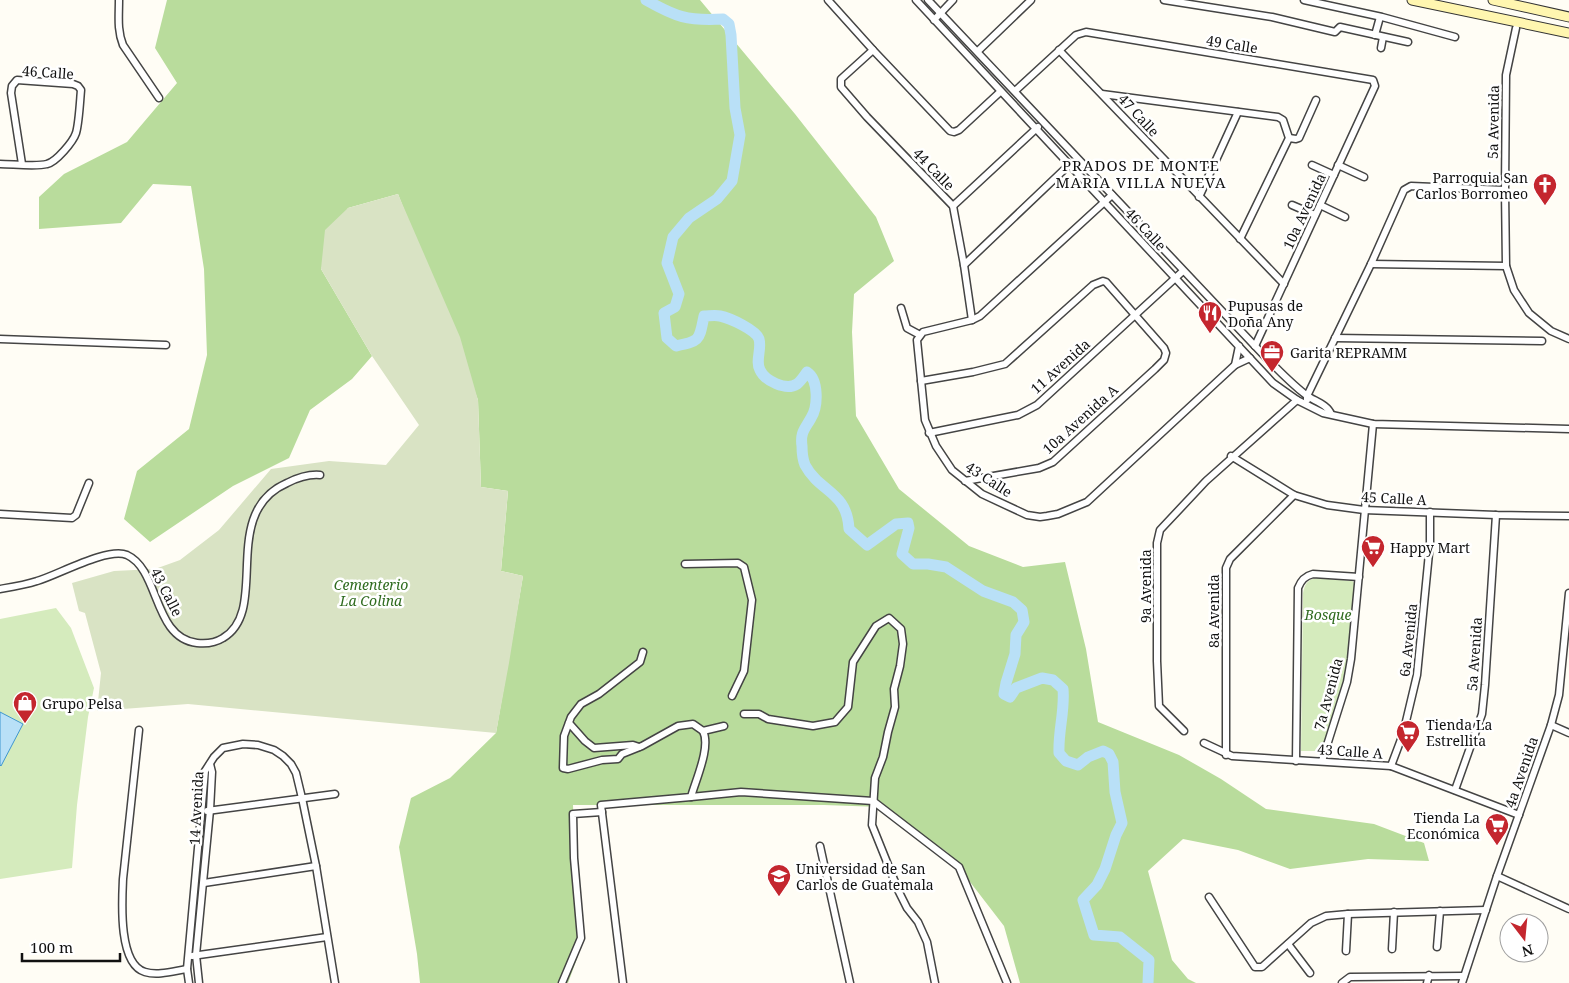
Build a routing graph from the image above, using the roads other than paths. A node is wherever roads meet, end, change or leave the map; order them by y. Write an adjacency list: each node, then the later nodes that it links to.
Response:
1 (119, 0): 29 (street)
2 (916, 0): 14 (street, 46 Calle)
3 (928, 0): 11 (street, 46 Calle)
4 (953, 0): 11 (street)
5 (1032, 0): 24 (street)
6 (1164, 0): 17 (street)
7 (1304, 0): 12 (street)
8 (1412, 0): 16 (main road)
9 (1492, 0): 13 (main road)
10 (830, 1): 22 (street)
11 (941, 13): 14 (street); 24 (street, 46 Calle)
12 (1380, 17): 17 (street); 19 (street)
13 (1569, 17)
14 (934, 20): 26 (street, 46 Calle)
15 (1516, 28): 42 (street, 5a Avenida)
16 (1569, 33)
17 (1375, 35): 18 (street)
18 (1382, 37): 20 (street); 21 (street)
19 (1455, 37)
20 (1408, 42)
21 (1381, 48)
22 (873, 50): 26 (street); 48 (street, 44 Calle)
23 (1059, 50): 25 (street, 49 Calle); 27 (street); 28 (street, 47 Calle)
24 (978, 51): 27 (street, 46 Calle)
25 (1375, 86): 39 (street, 10a Avenida)
26 (1000, 92): 33 (street, 46 Calle)
27 (1015, 92): 32 (street, 46 Calle)
28 (1102, 94): 31 (street); 44 (street, 47 Calle)
29 (159, 98)
30 (1316, 100): 34 (street)
31 (1238, 112): 34 (street); 44 (street)
32 (1043, 122): 33 (street); 43 (street, 46 Calle)
33 (1036, 129): 37 (street, 46 Calle); 48 (street)
34 (1289, 138): 51 (street)
35 (0, 164): 36 (street, 46 Calle)
36 (22, 164): 36 (street, 46 Calle)
37 (1069, 165): 45 (street, 46 Calle); 53 (street)
38 (1312, 165): 40 (street)
39 (1338, 165): 40 (street, 10a Avenida); 41 (street)
40 (1334, 175): 47 (street, 10a Avenida)
41 (1364, 177)
42 (1505, 190): 52 (street); 54 (street, 5a Avenida)
43 (1112, 195): 45 (street); 55 (street, 46 Calle)
44 (1198, 197): 51 (street, 47 Calle)
45 (1104, 202): 56 (street, 46 Calle); 60 (street)
46 (1292, 205): 49 (street)
47 (1320, 205): 49 (street, 10a Avenida); 50 (street)
48 (953, 206): 53 (street, 44 Calle)
49 (1315, 215): 57 (street, 10a Avenida)
50 (1345, 217)
51 (1240, 239): 57 (street, 47 Calle)
52 (1371, 264): 54 (street); 62 (street)
53 (964, 265): 60 (street, 44 Calle)
54 (1506, 266): 64 (street, 5a Avenida)
55 (1183, 271): 56 (street, 11 Avenida); 68 (street, 46 Calle)
56 (1176, 278): 59 (street, 11 Avenida); 67 (street, 46 Calle)
57 (1284, 284): 68 (street, 10a Avenida)
58 (901, 308): 61 (street)
59 (1135, 316): 71 (street); 78 (street, 11 Avenida); 81 (street, 10a Avenida A)
60 (972, 320): 61 (street)
61 (918, 338): 71 (street, 43 Calle)
62 (1335, 338): 65 (street); 72 (street)
63 (0, 339): 66 (street)
64 (1569, 339)
65 (1542, 341)
66 (166, 345)
67 (1239, 346): 69 (street, 46 Calle); 70 (street)
68 (1255, 346): 72 (street, 46 Calle)
69 (1250, 358): 70 (street); 73 (street, 46 Calle)
70 (1235, 364): 81 (street, 43 Calle)
71 (922, 381): 78 (street, 43 Calle)
72 (1307, 396): 74 (street); 75 (street, 46 Calle)
73 (1297, 400): 74 (street, 46 Calle); 79 (street, 9a Avenida)
74 (1310, 406): 75 (street, 46 Calle)
75 (1330, 414): 76 (street, 46 Calle)
76 (1373, 424): 77 (street, 46 Calle); 84 (street, 7a Avenida)
77 (1569, 429)
78 (930, 433): 81 (street, 43 Calle)
79 (1231, 456): 83 (street, 45 Calle A); 101 (street, 9a Avenida)
80 (320, 475): 91 (street, 43 Calle)
81 (965, 481)
82 (89, 483): 86 (street)
83 (1294, 495): 84 (street, 45 Calle A); 105 (street, 8a Avenida)
84 (1364, 510): 85 (street, 45 Calle A); 90 (street, 7a Avenida)
85 (1430, 512): 87 (street, 45 Calle A); 109 (street, 6a Avenida)
86 (0, 514)
87 (1496, 515): 88 (street, 45 Calle A); 110 (street, 5a Avenida)
88 (1569, 516)
89 (685, 564): 94 (street)
90 (1359, 577): 106 (street); 107 (street, 7a Avenida)
91 (0, 589)
92 (1569, 593): 97 (street, 4a Avenida)
93 (644, 652): 96 (street)
94 (732, 696)
95 (744, 714): 114 (street)
96 (569, 723): 104 (street); 104 (street)
97 (1550, 725): 102 (street); 118 (street, 4a Avenida)
98 (724, 726): 100 (street)
99 (139, 730): 136 (street)
100 (703, 731): 104 (street); 112 (street)
101 (1184, 731)
102 (1569, 733)
103 (1204, 743): 105 (street, 43 Calle A)
104 (640, 747)
105 (1226, 755): 106 (street, 43 Calle A)
106 (1296, 761): 107 (street, 43 Calle A)
107 (1322, 761): 109 (street, 43 Calle A)
108 (210, 764): 113 (street); 115 (street, 14 Avenida); 116 (street, 14 Avenida)
109 (1391, 766): 110 (street, 43 Calle A)
110 (1455, 790): 118 (street, 43 Calle A)
111 (335, 794): 113 (street)
112 (691, 797): 114 (street); 117 (street)
113 (302, 798): 115 (street); 120 (street)
114 (873, 801): 148 (street); 149 (street)
115 (210, 810): 116 (street); 122 (street, 14 Avenida)
116 (201, 811): 135 (street, 14 Avenida)
117 (602, 812): 145 (street); 146 (street)
118 (1519, 815): 121 (street, 4a Avenida)
119 (820, 846): 147 (street)
120 (316, 866): 122 (street); 129 (street)
121 (1497, 876): 124 (street); 125 (street, 4a Avenida)
122 (204, 883): 134 (street, 14 Avenida)
123 (1209, 897): 130 (street)
124 (1569, 909)
125 (1486, 910): 126 (street); 139 (street, 4a Avenida)
126 (1440, 911): 127 (street); 131 (street)
127 (1394, 912): 128 (street); 132 (street)
128 (1348, 914): 130 (street); 133 (street)
129 (327, 937): 134 (street); 144 (street)
130 (1288, 944): 137 (street)
131 (1437, 947)
132 (1392, 949)
133 (1346, 951)
134 (196, 955): 135 (street); 143 (street, 14 Avenida)
135 (188, 956): 136 (street, 14 Avenida)
136 (187, 969): 142 (street, 14 Avenida)
137 (1310, 973)
138 (1429, 975): 139 (street); 141 (street); 151 (street)
139 (1464, 976): 152 (street, 4a Avenida)
140 (1347, 980): 141 (street); 150 (street)
141 (1388, 980)
142 (189, 983)
143 (199, 983)
144 (335, 983)
145 (562, 983)
146 (623, 983)
147 (850, 983)
148 (935, 983)
149 (1007, 983)
150 (1342, 983)
151 (1427, 983)
152 (1462, 983)

